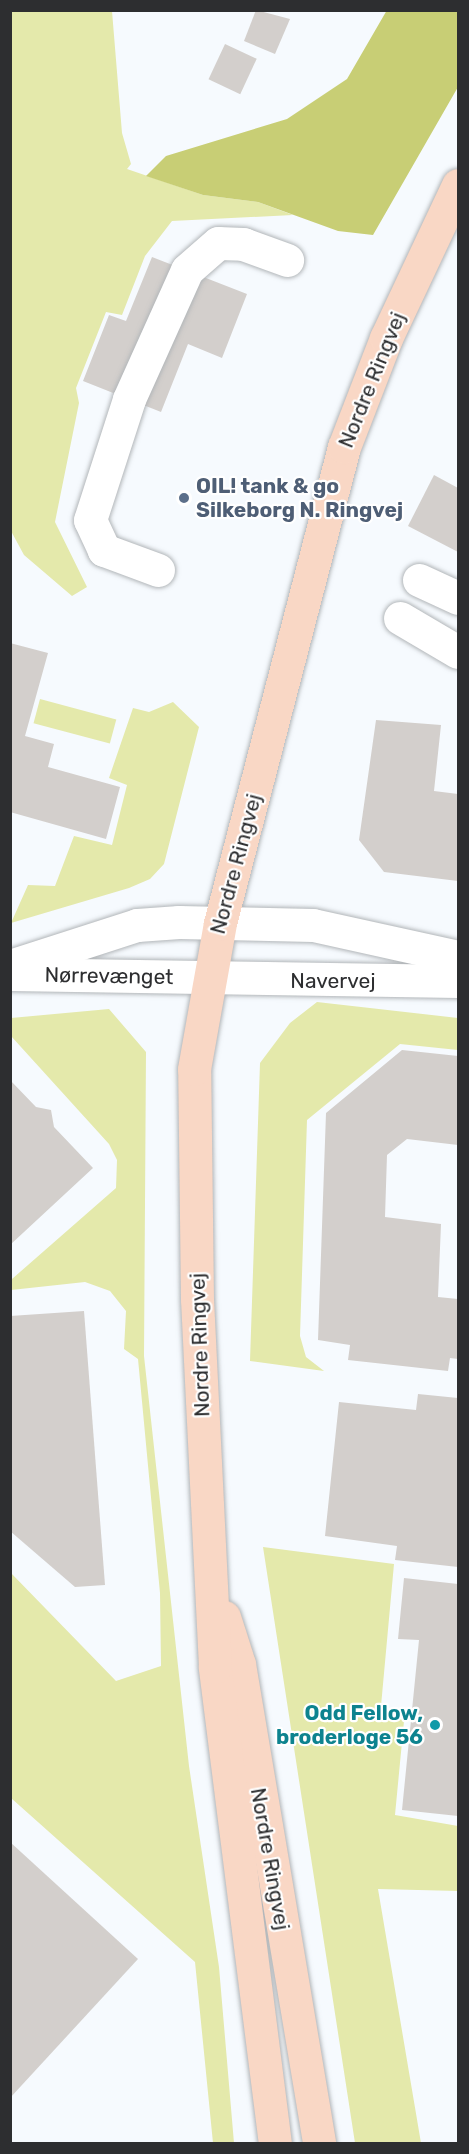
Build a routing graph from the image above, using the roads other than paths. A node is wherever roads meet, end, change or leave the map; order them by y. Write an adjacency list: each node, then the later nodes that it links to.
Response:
1 (459, 185): 8 (main road, Nordre Ringvej)
2 (287, 260): 3 (street)
3 (158, 570)
4 (419, 580): 5 (street)
5 (459, 598)
6 (400, 618): 7 (street)
7 (459, 652)
8 (220, 924): 9 (street, Navervej); 10 (street, Nørrevænget); 12 (main road, Nordre Ringvej)
9 (459, 957)
10 (10, 966)
11 (10, 974): 12 (street, Nørrevænget)
12 (208, 978): 13 (street, Navervej); 14 (main road, Nordre Ringvej)
13 (459, 981)
14 (211, 1576): 15 (main road, Nordre Ringvej); 16 (main road, Nordre Ringvej)
15 (275, 2144)
16 (319, 2144)

